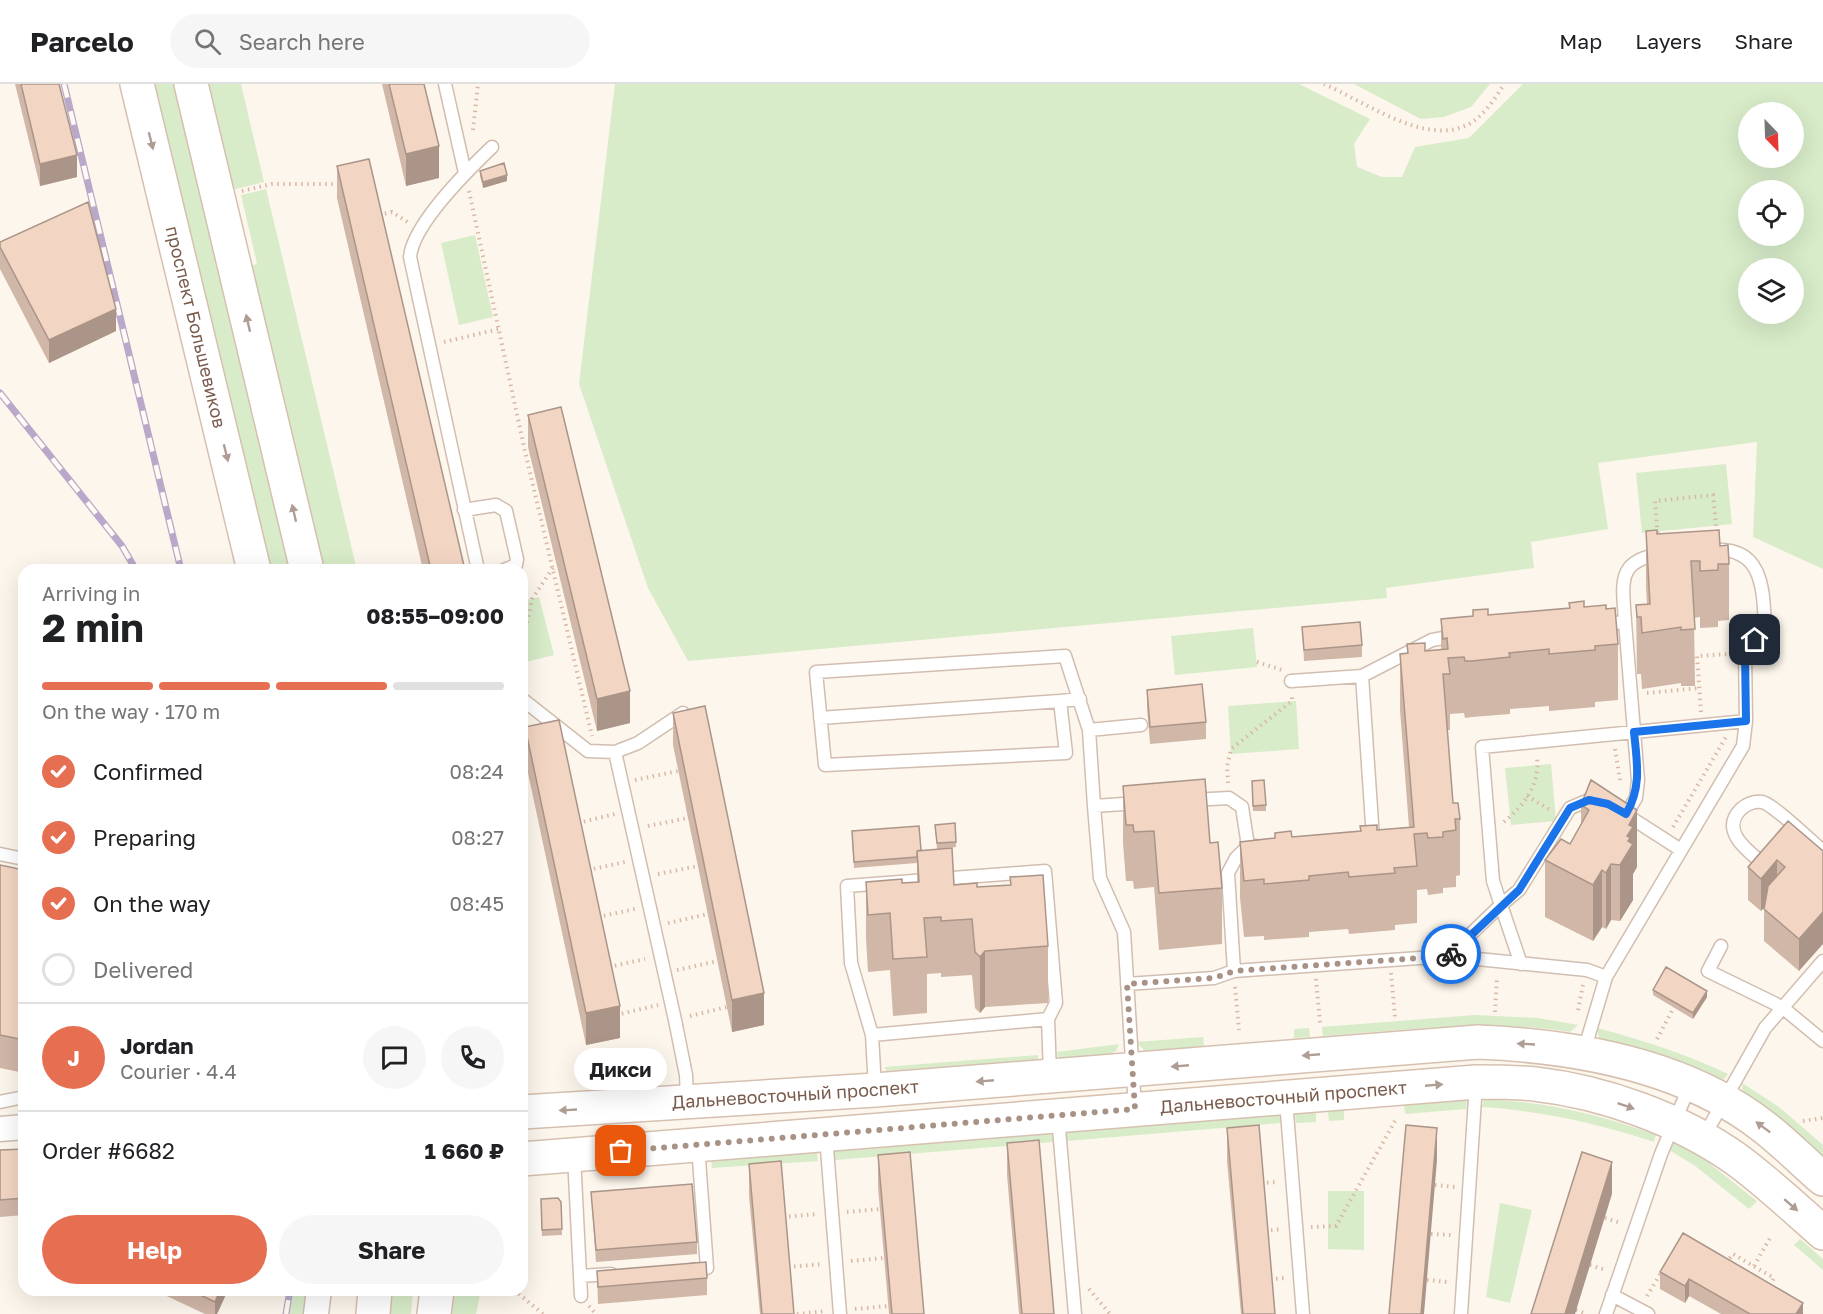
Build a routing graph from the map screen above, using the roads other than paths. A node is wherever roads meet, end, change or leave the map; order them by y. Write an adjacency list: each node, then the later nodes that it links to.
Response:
1 (137, 84): 9 (street, проспект Большевиков, one-way to 9)
2 (191, 84): 10 (street, one-way to 2)
3 (445, 84): 5 (lane)
4 (492, 147): 5 (lane)
5 (465, 173): 6 (lane)
6 (464, 510): 11 (lane); 12 (lane)
7 (1695, 552): 23 (lane)
8 (1671, 554): 13 (lane)
9 (253, 564)
10 (306, 564)
11 (477, 564)
12 (516, 564)
13 (1625, 622): 14 (lane); 26 (lane)
14 (1591, 625)
15 (1466, 635): 16 (lane)
16 (1362, 676): 17 (lane); 32 (lane)
17 (1291, 681)
18 (1080, 699): 19 (lane); 22 (lane); 25 (lane)
19 (1060, 701): 22 (lane); 22 (lane)
20 (528, 704): 27 (lane)
21 (683, 713): 27 (lane)
22 (820, 718)
23 (1741, 721): 26 (lane); 35 (lane)
24 (1141, 725): 25 (lane)
25 (1089, 730): 30 (lane)
26 (1634, 732): 31 (lane); 40 (lane)
27 (615, 752): 60 (lane)
28 (1173, 801): 34 (lane)
29 (1150, 802): 30 (lane)
30 (1094, 806): 47 (lane)
31 (1617, 809): 35 (lane); 40 (lane)
32 (1361, 839)
33 (1271, 845): 34 (lane)
34 (1248, 846): 45 (lane)
35 (1681, 850): 46 (lane)
36 (1823, 851): 39 (lane)
37 (0, 854): 38 (lane)
38 (18, 858)
39 (1767, 867)
40 (1501, 905): 42 (lane); 44 (lane)
41 (1721, 946): 48 (lane)
42 (1448, 956): 44 (lane); 45 (lane)
43 (1823, 962): 48 (lane)
44 (1521, 964): 46 (lane)
45 (1234, 971): 47 (lane)
46 (1606, 978): 52 (lane)
47 (1127, 984): 53 (lane)
48 (1782, 1007): 51 (lane); 61 (lane)
49 (1048, 1019): 50 (lane); 50 (lane); 54 (lane)
50 (872, 1035): 57 (lane)
51 (1823, 1041)
52 (1584, 1053): 53 (street, Дальневосточный проспект, one-way to 53); 56 (street, Дальневосточный проспект)
53 (1132, 1070): 54 (street, Дальневосточный проспект); 63 (lane)
54 (1050, 1075): 57 (street, Дальневосточный проспект, one-way to 57)
55 (1476, 1082): 58 (street, Дальневосточный проспект, one-way to 55); 66 (street, Дальневосточный проспект, one-way to 66); 91 (lane)
56 (1690, 1085): 61 (street, Дальневосточный проспект); 66 (lane)
57 (875, 1090): 60 (street, Дальневосточный проспект)
58 (1286, 1097): 63 (street, Дальневосточный проспект); 90 (lane)
59 (18, 1098): 62 (lane)
60 (687, 1101): 64 (street, Дальневосточный проспект, one-way to 64)
61 (1722, 1101): 70 (lane); 74 (street, Дальневосточный проспект, one-way to 61)
62 (0, 1102)
63 (1135, 1109): 65 (street, Дальневосточный проспект)
64 (528, 1112)
65 (1058, 1116): 69 (street, Дальневосточный проспект); 89 (lane)
66 (1672, 1123): 70 (street, Дальневосточный проспект); 79 (lane)
67 (18, 1128): 68 (street)
68 (0, 1129)
69 (826, 1134): 71 (street, Дальневосточный проспект); 88 (lane)
70 (1703, 1138): 75 (street, Дальневосточный проспект, one-way to 75)
71 (698, 1145): 72 (street, Дальневосточный проспект); 76 (lane)
72 (574, 1155): 73 (street, Дальневосточный проспект); 78 (lane)
73 (528, 1159)
74 (1823, 1179)
75 (1823, 1233)
76 (677, 1270)
77 (619, 1274): 78 (lane)
78 (581, 1276): 83 (lane)
79 (1612, 1295): 84 (lane); 92 (lane)
80 (318, 1296): 85 (street)
81 (374, 1296): 86 (street)
82 (436, 1296): 87 (street)
83 (581, 1296)
84 (1644, 1312)
85 (316, 1314)
86 (373, 1314)
87 (434, 1314)
88 (840, 1314)
89 (1075, 1314)
90 (1303, 1314)
91 (1461, 1314)
92 (1606, 1314)

